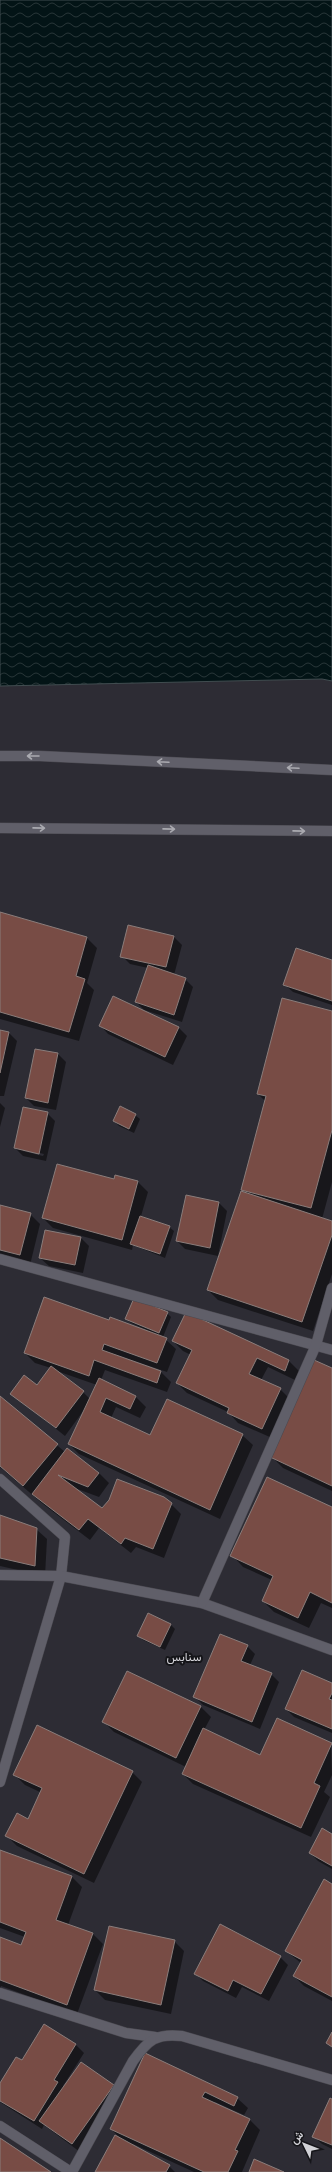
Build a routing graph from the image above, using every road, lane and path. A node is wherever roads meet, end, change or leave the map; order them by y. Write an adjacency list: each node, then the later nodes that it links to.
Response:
1 (0, 756): 2 (street, one-way to 1)
2 (332, 770)
3 (0, 828): 4 (street, one-way to 4)
4 (332, 831)
5 (0, 1259): 7 (street)
6 (332, 1288): 7 (street)
7 (316, 1345): 8 (street); 12 (street)
8 (332, 1350)
9 (0, 1479): 11 (street)
10 (0, 1575): 11 (street)
11 (61, 1576): 12 (street); 14 (street)
12 (202, 1603): 13 (street)
13 (332, 1650)
14 (0, 1782)
15 (0, 1993): 16 (street)
16 (155, 2037): 17 (street); 19 (street)
17 (332, 2080)
18 (0, 2126): 19 (street)
19 (72, 2172)

